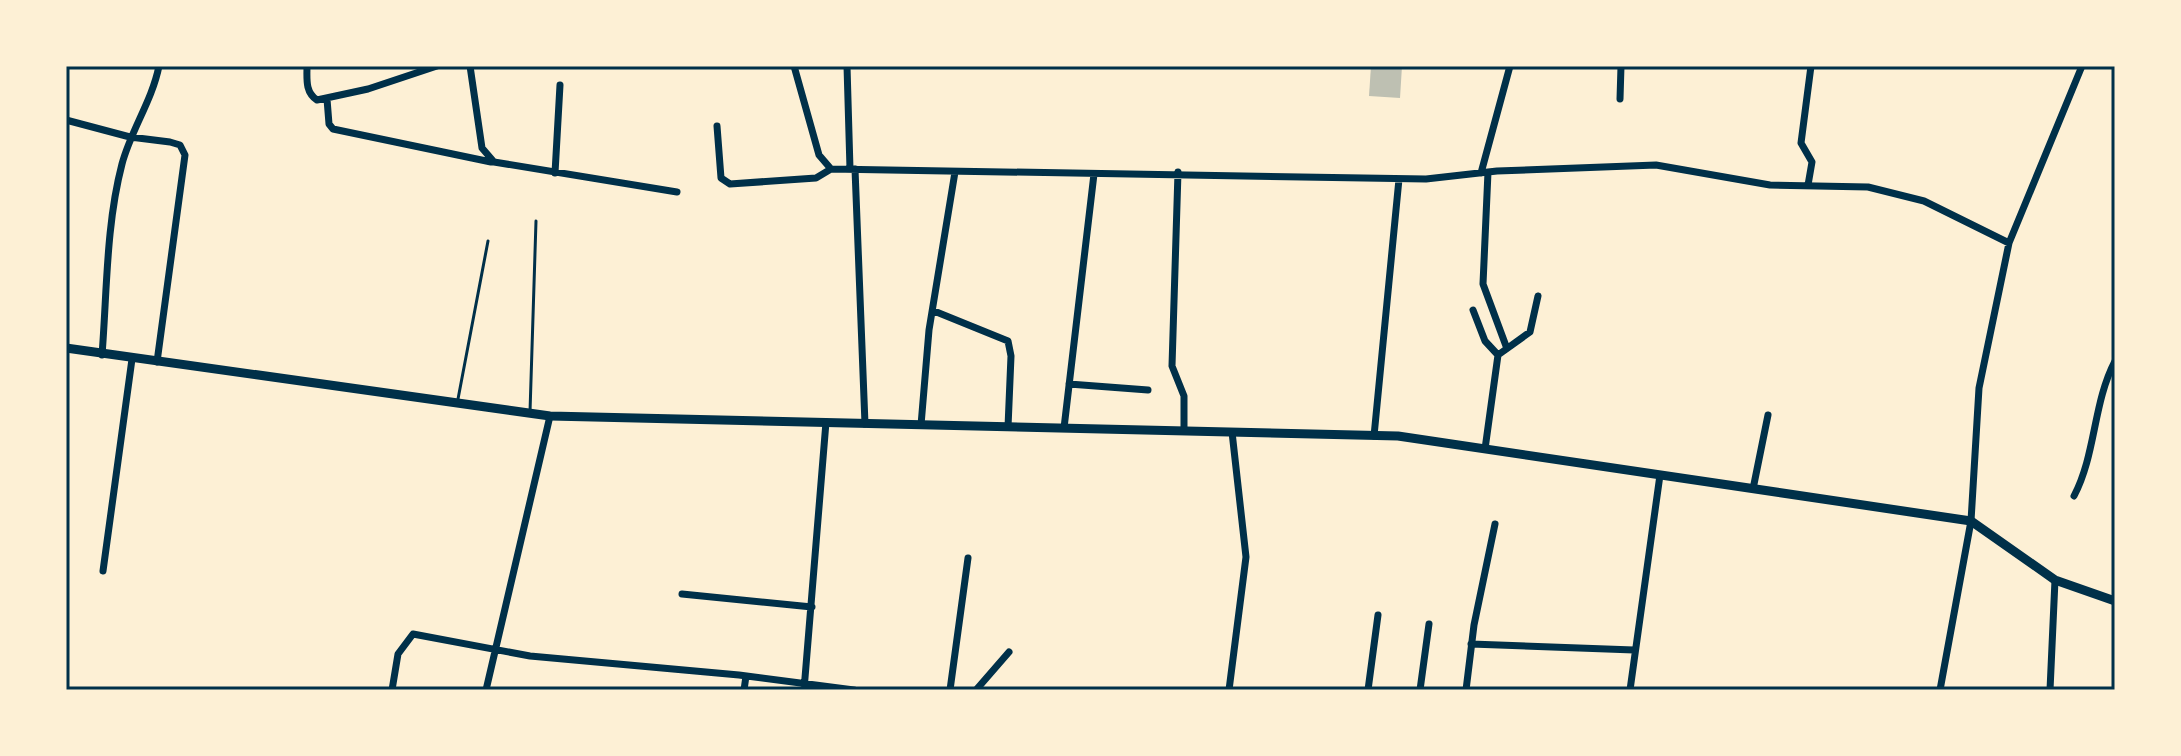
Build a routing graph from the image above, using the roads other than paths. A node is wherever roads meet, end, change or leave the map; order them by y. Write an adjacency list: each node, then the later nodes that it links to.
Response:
1 (159, 66): 16 (street)
2 (307, 66): 12 (street)
3 (437, 66): 12 (street)
4 (470, 66): 17 (street)
5 (794, 66): 18 (street)
6 (847, 66): 19 (street)
7 (1510, 66): 22 (street)
8 (1621, 66): 13 (street)
9 (1811, 66): 26 (street)
10 (2082, 66): 30 (street)
11 (560, 85): 23 (street)
12 (327, 99): 17 (street)
13 (1620, 99)
14 (66, 120): 16 (street)
15 (717, 126): 18 (street)
16 (130, 137): 36 (street); 40 (street)
17 (494, 162): 23 (street)
18 (831, 169): 19 (street)
19 (852, 169): 20 (street); 48 (street)
20 (955, 172): 24 (street); 33 (street)
21 (1178, 172): 24 (street); 25 (street); 52 (street)
22 (1484, 172): 25 (street); 26 (street); 34 (street)
23 (555, 173): 27 (street)
24 (1094, 174): 41 (street)
25 (1399, 179): 54 (street)
26 (1808, 185): 30 (street)
27 (677, 192)
28 (536, 221): 44 (lane)
29 (488, 241): 43 (lane)
30 (2009, 243): 59 (street)
31 (1538, 296): 34 (street)
32 (1473, 310): 37 (street)
33 (934, 311): 49 (street); 50 (street)
34 (1506, 346): 37 (street)
35 (66, 348): 36 (street)
36 (102, 355): 38 (street)
37 (1498, 355): 55 (street)
38 (132, 359): 40 (street); 62 (street)
39 (2115, 361): 58 (street)
40 (157, 363): 43 (street)
41 (1069, 384): 42 (street); 51 (street)
42 (1148, 390)
43 (457, 403): 44 (street)
44 (530, 412): 46 (street)
45 (1768, 415): 57 (street)
46 (550, 416): 47 (street); 70 (street)
47 (826, 422): 48 (street); 66 (street)
48 (865, 424): 49 (street)
49 (921, 425): 50 (street)
50 (1008, 427): 51 (street)
51 (1064, 428): 52 (street)
52 (1184, 431): 53 (street)
53 (1232, 432): 54 (street); 81 (street)
54 (1374, 436): 55 (street)
55 (1485, 449): 56 (street)
56 (1660, 475): 57 (street); 71 (street)
57 (1753, 489): 59 (street)
58 (2074, 496)
59 (1971, 521): 63 (street); 86 (street)
60 (1495, 524): 69 (street)
61 (968, 558): 79 (street)
62 (103, 571)
63 (2055, 580): 65 (street); 87 (street)
64 (682, 594): 66 (street)
65 (2115, 601)
66 (812, 607): 74 (street)
67 (1378, 615): 82 (street)
68 (1429, 624): 83 (street)
69 (1471, 644): 71 (street); 84 (street)
70 (494, 650): 73 (street); 75 (street); 76 (street)
71 (1634, 650): 85 (street)
72 (1009, 652): 80 (street)
73 (746, 676): 74 (street); 77 (street)
74 (805, 686): 78 (street)
75 (392, 690)
76 (486, 690)
77 (744, 690)
78 (854, 690)
79 (950, 690)
80 (976, 690)
81 (1229, 690)
82 (1368, 690)
83 (1420, 690)
84 (1466, 690)
85 (1630, 690)
86 (1940, 690)
87 (2050, 690)

